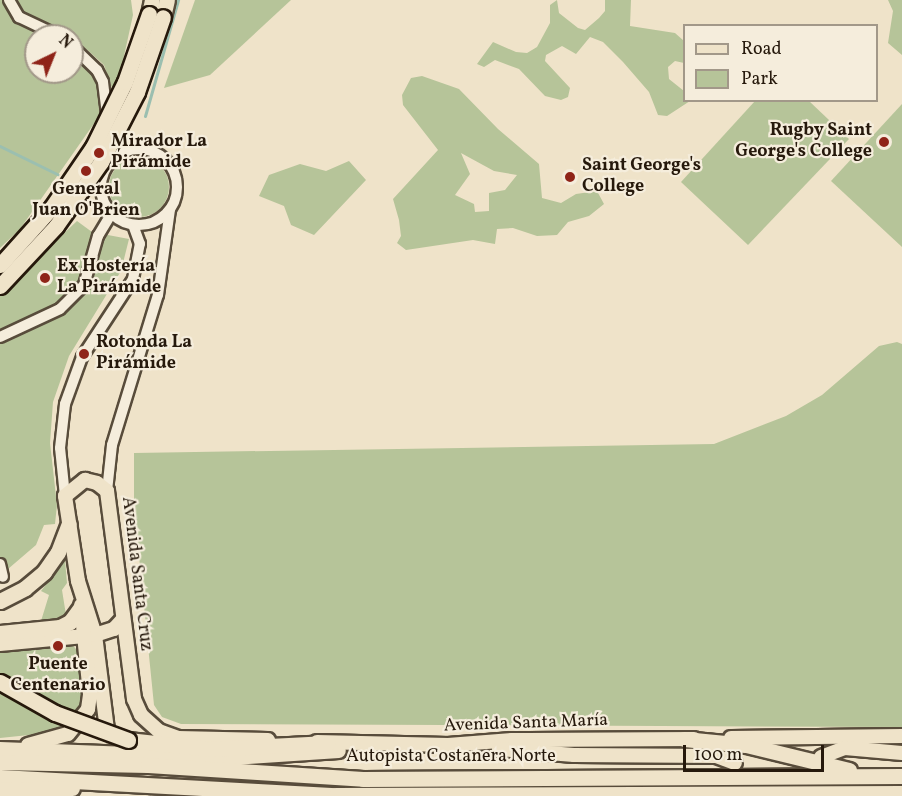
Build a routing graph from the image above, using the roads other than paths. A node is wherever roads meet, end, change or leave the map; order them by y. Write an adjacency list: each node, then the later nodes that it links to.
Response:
1 (9, 0): 4 (street)
2 (167, 0): 3 (highway)
3 (155, 10): 10 (highway, bridge); 11 (highway, bridge)
4 (34, 24)
5 (84, 58): 6 (street)
6 (106, 166): 7 (street); 8 (street)
7 (170, 210): 9 (street); 13 (street, Avenida Santa Cruz)
8 (111, 214): 9 (street); 12 (street)
9 (133, 225): 14 (street)
10 (0, 265)
11 (0, 286)
12 (0, 337)
13 (107, 491): 14 (main road); 21 (main road, Avenida Santa Cruz)
14 (65, 496): 15 (main road)
15 (69, 524): 18 (main road); 19 (highway)
16 (0, 564): 17 (street)
17 (3, 577)
18 (78, 581): 20 (main road); 23 (main road)
19 (0, 601)
20 (81, 607): 22 (highway); 23 (main road)
21 (123, 619): 23 (main road); 26 (main road, Avenida Santa Cruz)
22 (0, 633)
23 (90, 636): 24 (main road); 27 (main road); 34 (main road)
24 (0, 644)
25 (0, 682): 30 (highway, bridge)
26 (153, 727): 30 (main road, Avenida Santa María)
27 (107, 730)
28 (902, 736): 29 (main road, Avenida Santa María)
29 (684, 739): 32 (main road, Avenida Santa María); 39 (highway)
30 (328, 743): 31 (main road, Avenida Santa María)
31 (377, 745): 32 (main road, Avenida Santa María); 34 (main road)
32 (448, 745): 38 (main road)
33 (0, 749): 34 (main road)
34 (15, 749)
35 (902, 753): 36 (main road)
36 (821, 757)
37 (0, 762): 39 (highway, Autopista Costanera Norte)
38 (735, 763)
39 (884, 776): 40 (highway, Autopista Costanera Norte)
40 (902, 776)
41 (0, 777): 42 (highway, Autopista Costanera Norte)
42 (150, 784): 43 (highway); 45 (highway, Autopista Costanera Norte)
43 (0, 790)
44 (902, 794): 45 (highway, Autopista Costanera Norte)
45 (443, 796)

